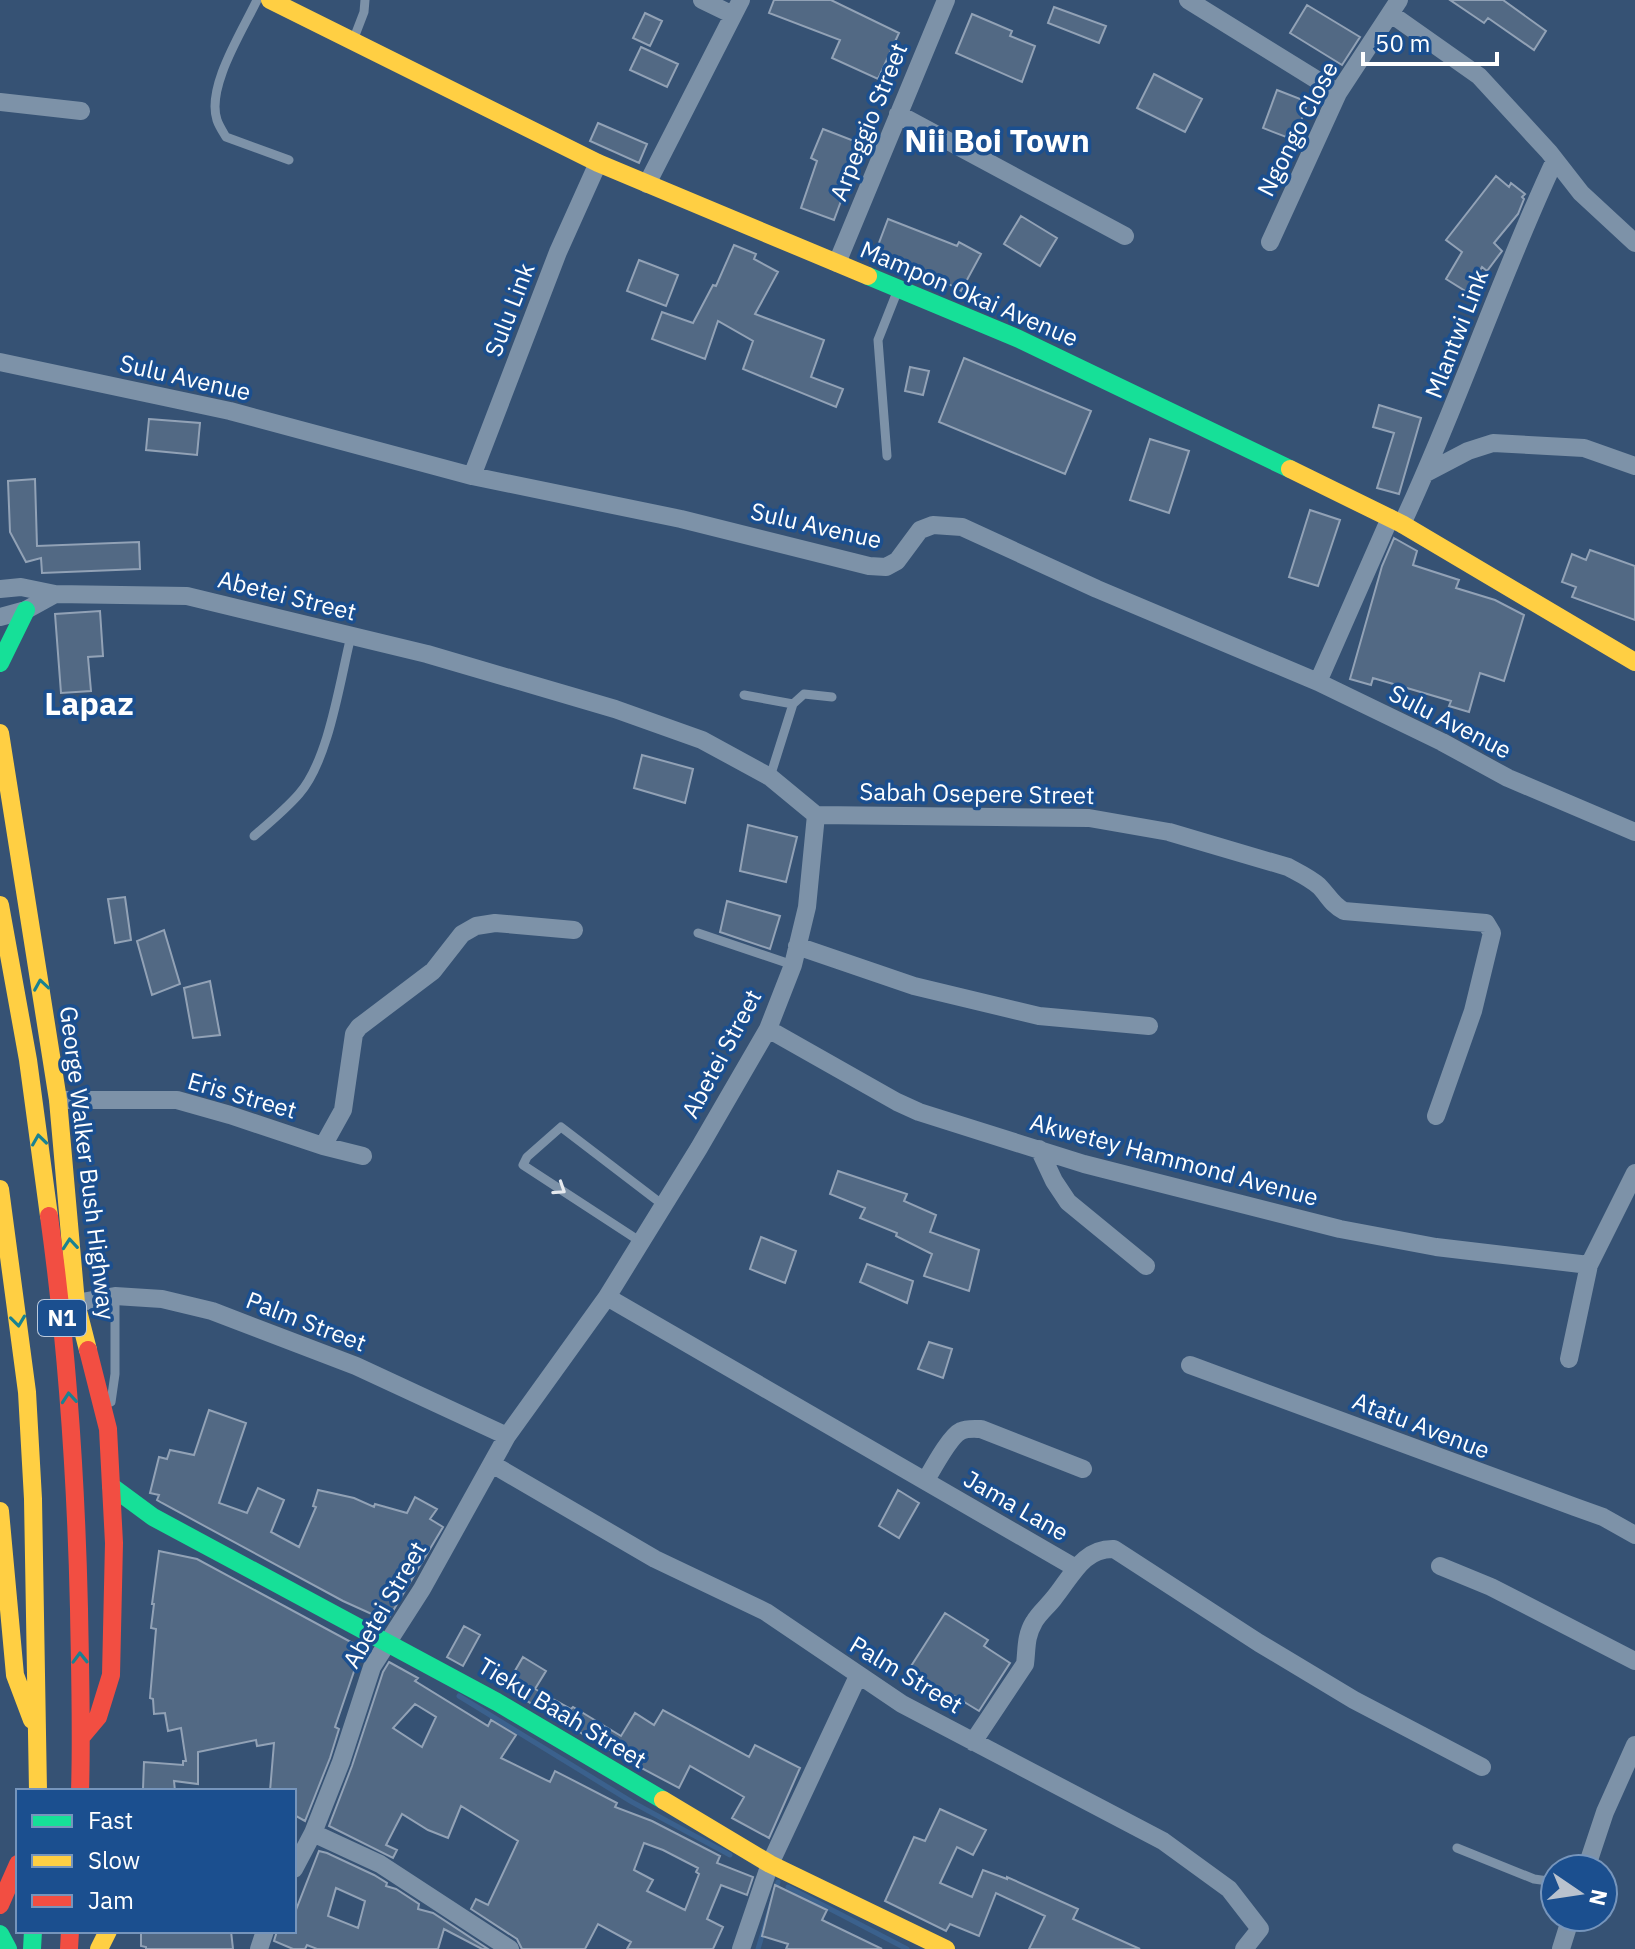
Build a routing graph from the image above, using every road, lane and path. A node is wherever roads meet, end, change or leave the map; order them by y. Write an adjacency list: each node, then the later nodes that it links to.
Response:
1 (257, 0): 14 (lane)
2 (270, 0): 9 (main road, Mampon Okai Avenue)
3 (365, 0): 9 (lane)
4 (702, 0): 8 (street)
5 (946, 0): 13 (street, Arpeggio Street)
6 (1188, 0): 10 (street)
7 (1395, 7): 10 (street, Ngongo Close); 15 (street)
8 (737, 8): 17 (street)
9 (353, 41): 16 (main road, Mampon Okai Avenue)
10 (1338, 93): 19 (street, Ngongo Close)
11 (0, 102): 12 (street)
12 (81, 111)
13 (898, 114): 18 (street); 21 (street, Arpeggio Street)
14 (289, 160)
15 (1555, 160): 20 (street); 26 (street, Mlantwi Link)
16 (598, 163): 17 (main road, Mampon Okai Avenue); 27 (street, Sulu Link)
17 (647, 184): 21 (main road, Mampon Okai Avenue)
18 (1125, 236)
19 (1270, 242)
20 (1635, 243)
21 (837, 263): 22 (main road, Mampon Okai Avenue)
22 (898, 289): 24 (lane); 28 (main road, Mampon Okai Avenue)
23 (8, 364): 27 (street, Sulu Avenue)
24 (887, 456)
25 (1635, 466): 26 (street)
26 (1426, 473): 28 (street, Mlantwi Link)
27 (472, 476): 36 (street, Sulu Avenue)
28 (1396, 521): 34 (main road, Mampon Okai Avenue); 36 (street, Mlantwi Link)
29 (0, 589): 30 (street, Abetei Street)
30 (55, 594): 31 (street, Abetei Street); 33 (street, Abetei Street)
31 (26, 610): 32 (street, Abetei Street); 35 (main road)
32 (0, 617)
33 (351, 636): 41 (street, Abetei Street); 44 (lane)
34 (1635, 662)
35 (0, 663)
36 (1318, 682): 43 (street, Sulu Avenue)
37 (744, 695): 39 (lane)
38 (832, 697): 39 (lane)
39 (793, 704): 41 (lane)
40 (0, 733): 52 (main road, George Walker Bush Highway, one-way to 40)
41 (770, 777): 42 (street, Abetei Street)
42 (816, 815): 48 (street, Abetei Street); 53 (street, Sabah Osepere Street)
43 (1635, 832)
44 (254, 836)
45 (0, 905): 82 (main road, George Walker Bush Highway / N1, one-way to 45)
46 (574, 930): 54 (street)
47 (698, 933): 49 (lane)
48 (797, 946): 49 (street, Abetei Street); 50 (street)
49 (793, 965): 51 (street, Abetei Street)
50 (1149, 1026)
51 (768, 1029): 55 (street, Akwetey Hammond Avenue); 59 (street, Abetei Street)
52 (58, 1100): 54 (street, Eris Street); 65 (main road, George Walker Bush Highway, one-way to 52)
53 (1436, 1116)
54 (323, 1146): 56 (street, Eris Street)
55 (1039, 1149): 61 (street, Akwetey Hammond Avenue); 62 (street)
56 (363, 1156)
57 (1635, 1173): 61 (street)
58 (0, 1189): 83 (main road, N1, one-way to 83)
59 (663, 1205): 60 (street, Abetei Street); 60 (lane, one-way to 60)
60 (641, 1242): 64 (street, Abetei Street)
61 (1589, 1265): 66 (street)
62 (1146, 1266)
63 (115, 1296): 65 (street, Palm Street); 68 (lane); 69 (street, Palm Street)
64 (607, 1297): 69 (street, Abetei Street); 72 (street, Jama Lane)
65 (76, 1303): 68 (main road, George Walker Bush Highway)
66 (1569, 1359)
67 (1190, 1365): 76 (street, Atatu Avenue)
68 (108, 1429): 73 (main road, George Walker Bush Highway)
69 (507, 1436): 70 (street, Abetei Street)
70 (492, 1464): 79 (street, Abetei Street); 81 (street, Palm Street)
71 (1083, 1469): 72 (street)
72 (926, 1480): 78 (street, Jama Lane)
73 (111, 1486): 75 (main road, Tieku Baah Street); 75 (main road, George Walker Bush Highway)
74 (0, 1511): 83 (main road)
75 (134, 1530): 79 (main road, Tieku Baah Street); 82 (main road, George Walker Bush Highway)
76 (1635, 1535)
77 (1440, 1566): 80 (street)
78 (1074, 1567): 84 (street); 86 (street, Jama Lane)
79 (389, 1641): 89 (street, Abetei Street); 92 (main road, Tieku Baah Street)
80 (1635, 1661)
81 (858, 1676): 84 (street, Palm Street); 92 (street)
82 (82, 1736): 88 (main road, George Walker Bush Highway / N1)
83 (38, 1738): 87 (main road, N1)
84 (973, 1742): 102 (street, Palm Street)
85 (1635, 1745): 91 (street)
86 (1482, 1767)
87 (38, 1789)
88 (80, 1789)
89 (313, 1833): 93 (street, Abetei Street); 99 (street)
90 (1457, 1848): 95 (lane)
91 (1591, 1853)
92 (770, 1864): 100 (street); 101 (main road, Tieku Baah Street)
93 (296, 1865)
94 (10, 1873): 96 (main road)
95 (1539, 1880)
96 (0, 1905)
97 (0, 1934): 98 (main road)
98 (8, 1949)
99 (510, 1949)
100 (741, 1949)
101 (946, 1949)
102 (1244, 1949)

